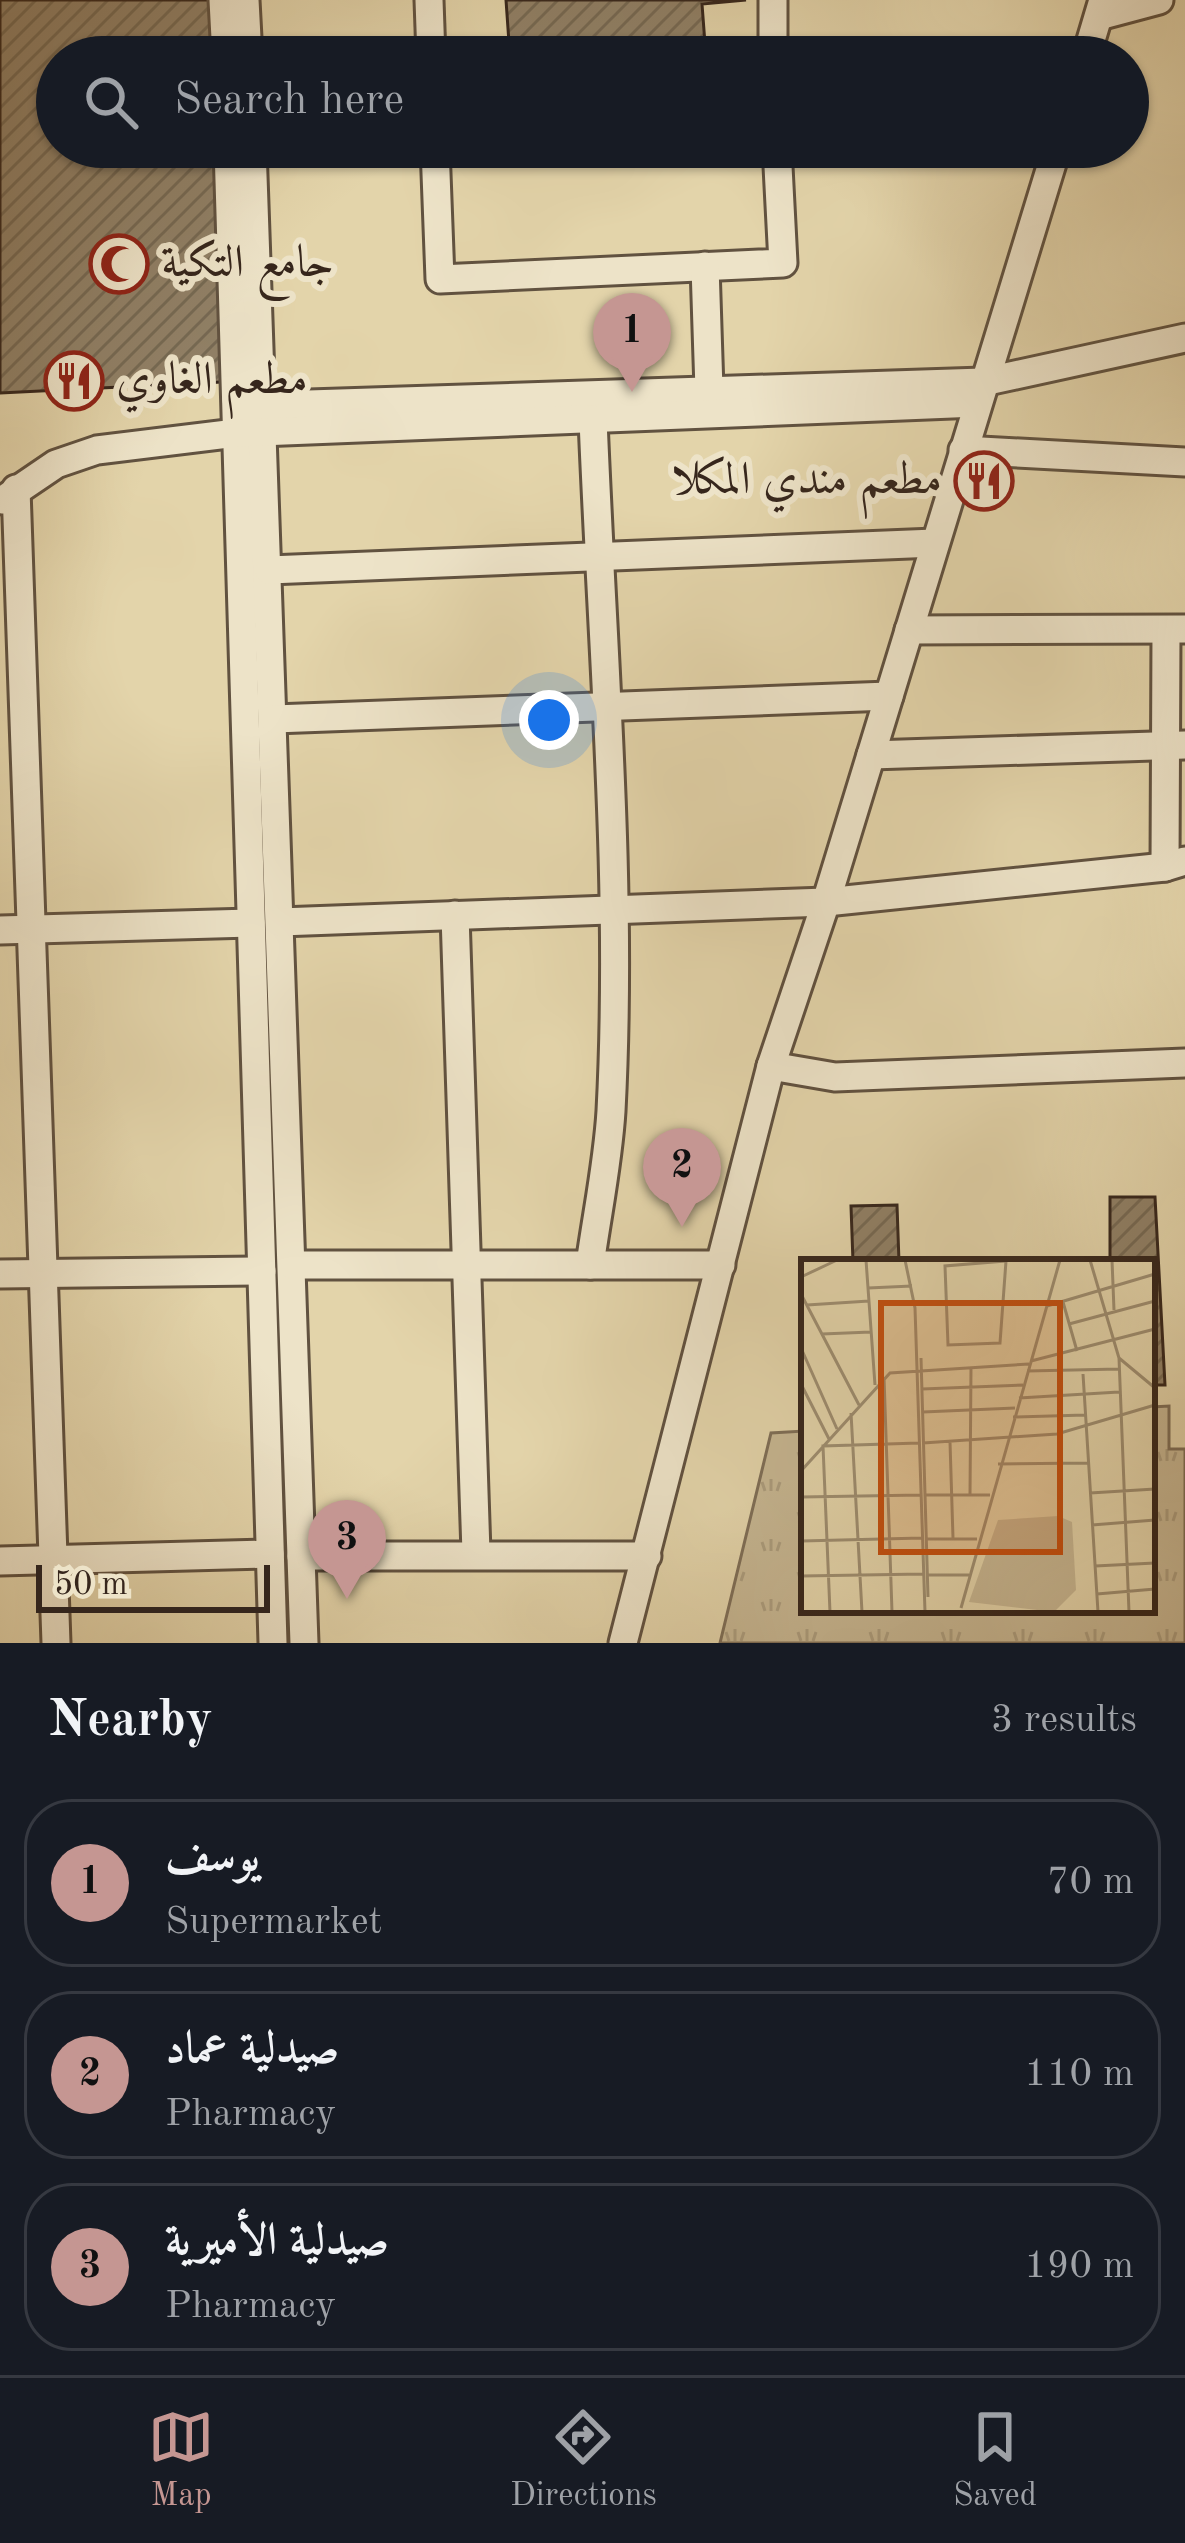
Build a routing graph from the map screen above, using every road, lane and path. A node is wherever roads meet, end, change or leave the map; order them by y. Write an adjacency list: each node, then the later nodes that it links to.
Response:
1 (223, 0): 7 (street)
2 (245, 0): 8 (street)
3 (428, 0): 9 (street)
4 (772, 0): 10 (street)
5 (1159, 0): 6 (street)
6 (1101, 8)
7 (225, 36)
8 (247, 36)
9 (430, 36)
10 (773, 36)
11 (230, 168): 20 (street)
12 (251, 168): 20 (street)
13 (436, 168): 16 (street)
14 (778, 168): 16 (street)
15 (1050, 168): 19 (street)
16 (705, 266): 18 (street)
17 (1185, 338): 19 (street)
18 (709, 390): 19 (street); 20 (street)
19 (980, 392): 21 (street); 22 (street)
20 (249, 419): 21 (street); 24 (street); 27 (street); 40 (street)
21 (593, 419): 26 (street)
22 (963, 450): 23 (street); 25 (street)
23 (1185, 462)
24 (8, 496): 41 (street)
25 (935, 542): 26 (street); 28 (street)
26 (598, 556): 27 (street); 31 (street)
27 (269, 569): 32 (street)
28 (909, 630): 29 (street); 30 (street)
29 (1175, 631): 33 (street)
30 (889, 696): 31 (street); 34 (street)
31 (604, 708): 32 (street); 37 (street)
32 (274, 719): 39 (street)
33 (1176, 746): 34 (street); 35 (street)
34 (871, 755): 36 (street)
35 (1175, 864): 36 (street)
36 (826, 902): 37 (street); 44 (street)
37 (612, 910): 38 (street); 47 (street)
38 (455, 915): 39 (street); 46 (street)
39 (280, 922): 45 (street)
40 (250, 923): 41 (street); 49 (street)
41 (32, 929): 42 (street); 50 (street)
42 (0, 930)
43 (1185, 1063): 44 (street)
44 (771, 1066): 48 (street)
45 (292, 1265): 46 (street); 54 (street)
46 (466, 1265): 47 (street); 52 (street)
47 (590, 1265): 48 (street)
48 (721, 1265): 55 (street)
49 (262, 1270): 50 (street); 53 (street)
50 (44, 1273): 51 (street); 56 (street)
51 (0, 1274)
52 (476, 1553): 54 (street); 55 (street)
53 (270, 1554): 56 (street); 59 (street)
54 (301, 1556): 60 (street)
55 (647, 1556): 61 (street)
56 (53, 1560): 57 (street); 58 (street)
57 (0, 1561)
58 (56, 1643)
59 (273, 1643)
60 (304, 1643)
61 (623, 1643)

